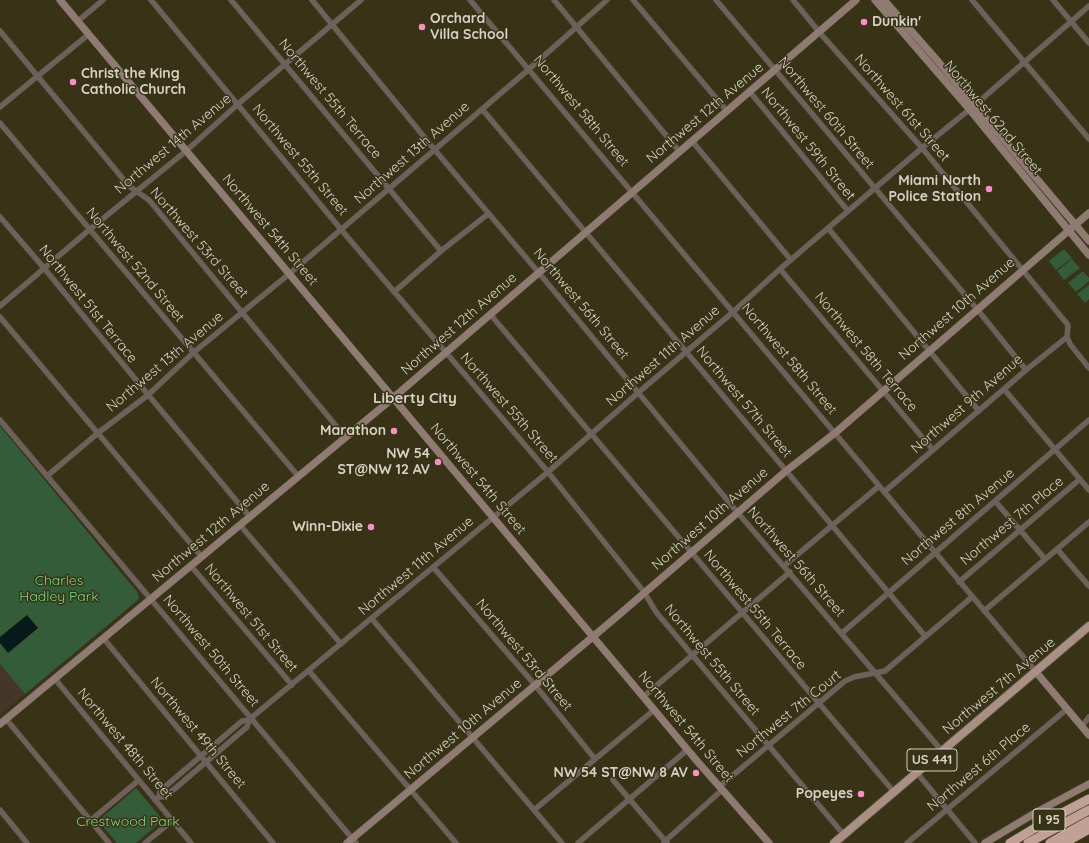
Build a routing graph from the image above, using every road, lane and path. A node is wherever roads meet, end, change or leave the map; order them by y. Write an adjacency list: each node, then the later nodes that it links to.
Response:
1 (60, 0): 19 (main road, Northwest 54th Street)
2 (103, 0): 19 (street)
3 (151, 0): 33 (street, Northwest 55th Street)
4 (231, 0): 28 (street, Northwest 55th Terrace)
5 (312, 0): 21 (street, Northwest 56th Street)
6 (360, 0): 21 (street, Northwest 14th Avenue)
7 (470, 0): 29 (street, Northwest 58th Street)
8 (554, 0): 22 (street)
9 (607, 0): 22 (street, Northwest 13th Avenue)
10 (633, 0): 37 (street)
11 (716, 0): 30 (street, Northwest 60th Street)
12 (793, 0): 24 (street, Northwest 61st Street)
13 (856, 0): 24 (main road, Northwest 12th Avenue)
14 (875, 0): 35 (main road, Northwest 62nd Street)
15 (884, 0): 35 (main road, Northwest 62nd Street)
16 (972, 0): 27 (street)
17 (1053, 0): 20 (street)
18 (1089, 6): 20 (street, Northwest 11th Avenue)
19 (78, 21): 25 (main road, Northwest 54th Street)
20 (1071, 21): 26 (street); 27 (street, Northwest 11th Avenue)
21 (332, 24): 28 (street, Northwest 14th Avenue); 42 (street, Northwest 56th Street)
22 (577, 26): 29 (street, Northwest 13th Avenue); 44 (street)
23 (0, 31): 31 (street, Northwest 53rd Street)
24 (820, 33): 30 (main road, Northwest 12th Avenue); 41 (street, Northwest 61st Street)
25 (88, 34): 31 (street); 43 (main road, Northwest 54th Street)
26 (1089, 42)
27 (1024, 62): 35 (street, Northwest 11th Avenue); 39 (street)
28 (284, 65): 33 (street, Northwest 14th Avenue); 45 (street, Northwest 55th Terrace)
29 (528, 70): 36 (street, Northwest 13th Avenue); 48 (street, Northwest 58th Street)
30 (775, 71): 32 (main road, Northwest 12th Avenue); 46 (street, Northwest 60th Street)
31 (37, 76): 34 (street); 47 (street, Northwest 53rd Street)
32 (750, 92): 37 (main road, Northwest 12th Avenue); 49 (street, Northwest 59th Street)
33 (238, 104): 43 (street, Northwest 14th Avenue); 55 (street, Northwest 55th Street)
34 (0, 107)
35 (972, 108): 41 (street, Northwest 11th Avenue); 53 (main road, Northwest 62nd Street); 57 (main road, Northwest 62nd Street)
36 (482, 109): 42 (street, Northwest 13th Avenue); 58 (street, Northwest 57th Street)
37 (727, 111): 40 (main road, Northwest 12th Avenue)
38 (0, 123): 56 (street, Northwest 52nd Street)
39 (1089, 139)
40 (692, 141): 44 (main road, Northwest 12th Avenue); 62 (street)
41 (922, 148): 46 (street, Northwest 11th Avenue); 65 (street, Northwest 61st Street)
42 (434, 149): 45 (street, Northwest 13th Avenue); 51 (street, Northwest 56th Street)
43 (186, 151): 47 (street, Northwest 14th Avenue); 67 (main road, Northwest 54th Street)
44 (679, 151): 48 (main road, Northwest 12th Avenue)
45 (389, 188): 55 (street, Northwest 13th Avenue); 60 (street, Northwest 55th Terrace)
46 (875, 189): 49 (street, Northwest 11th Avenue); 70 (street, Northwest 60th Street)
47 (137, 191): 56 (street, Northwest 14th Avenue); 72 (street, Northwest 53rd Street)
48 (632, 192): 58 (main road, Northwest 12th Avenue); 71 (street, Northwest 58th Street)
49 (848, 211): 54 (street, Northwest 11th Avenue)
50 (1089, 213): 53 (main road, Northwest 10th Avenue)
51 (488, 214): 60 (street); 66 (street, Northwest 56th Street)
52 (0, 217): 63 (street, Northwest 51st Terrace)
53 (1076, 225): 57 (main road, Northwest 10th Avenue); 59 (main road, Northwest 62nd Street)
54 (828, 228): 62 (street, Northwest 11th Avenue); 76 (street)
55 (341, 229): 67 (street, Northwest 13th Avenue); 68 (street, Northwest 55th Street)
56 (89, 230): 63 (street, Northwest 14th Avenue); 77 (street, Northwest 52nd Street)
57 (1068, 231): 61 (main road, Northwest 62nd Street); 65 (main road, Northwest 10th Avenue)
58 (586, 232): 66 (main road, Northwest 12th Avenue); 78 (street, Northwest 57th Street)
59 (1089, 240)
60 (441, 251): 68 (street)
61 (1089, 255)
62 (791, 260): 64 (street, Northwest 11th Avenue)
63 (44, 268): 69 (street, Northwest 14th Avenue); 85 (street, Northwest 51st Terrace)
64 (780, 269): 71 (street, Northwest 11th Avenue); 83 (street, Northwest 58th Terrace)
65 (1022, 270): 70 (main road, Northwest 10th Avenue); 75 (street, Northwest 61st Street)
66 (539, 273): 73 (main road, Northwest 12th Avenue); 84 (street, Northwest 56th Street)
67 (289, 274): 72 (street, Northwest 13th Avenue); 86 (main road, Northwest 54th Street)
68 (394, 292): 79 (street, Northwest 55th Street)
69 (0, 306)
70 (977, 309): 76 (main road, Northwest 10th Avenue); 81 (street, Northwest 60th Street)
71 (733, 312): 78 (street, Northwest 11th Avenue); 90 (street, Northwest 58th Street)
72 (242, 313): 77 (street, Northwest 13th Avenue); 93 (street, Northwest 53rd Street)
73 (490, 314): 79 (main road, Northwest 12th Avenue); 92 (street, Northwest 55th Terrace)
74 (0, 317): 91 (street, Northwest 51st Street)
75 (1067, 337): 80 (street, Northwest 61st Street); 81 (street, Northwest 9th Avenue)
76 (930, 351): 83 (main road, Northwest 10th Avenue); 87 (street)
77 (194, 352): 85 (street, Northwest 13th Avenue); 99 (street, Northwest 52nd Street)
78 (686, 352): 84 (street, Northwest 11th Avenue); 96 (street, Northwest 57th Street)
79 (445, 353): 86 (main road, Northwest 12th Avenue); 97 (street, Northwest 55th Street)
80 (1089, 368)
81 (1026, 370): 82 (street, Northwest 9th Avenue)
82 (1004, 389): 87 (street, Northwest 9th Avenue); 95 (street)
83 (882, 391): 90 (main road, Northwest 10th Avenue); 94 (street, Northwest 58th Terrace)
84 (639, 392): 92 (street, Northwest 11th Avenue); 105 (street, Northwest 56th Street)
85 (148, 395): 91 (street, Northwest 13th Avenue); 106 (street, Northwest 51st Terrace)
86 (393, 398): 93 (main road, Northwest 12th Avenue); 107 (main road, Northwest 54th Street)
87 (979, 411): 94 (street, Northwest 9th Avenue)
88 (0, 420): 98 (street, Northwest 50th Street)
89 (1089, 420): 95 (street, Northwest 8th Avenue)
90 (835, 432): 96 (main road, Northwest 10th Avenue); 101 (street, Northwest 58th Street)
91 (98, 433): 98 (street, Northwest 13th Avenue); 115 (street, Northwest 51st Street)
92 (592, 433): 97 (street, Northwest 11th Avenue); 113 (street, Northwest 55th Terrace)
93 (346, 438): 99 (main road, Northwest 12th Avenue)
94 (933, 450): 103 (street, Northwest 9th Avenue)
95 (1056, 450): 100 (street); 104 (street, Northwest 8th Avenue)
96 (786, 471): 105 (main road, Northwest 10th Avenue); 110 (street, Northwest 57th Street)
97 (548, 472): 107 (street, Northwest 11th Avenue); 123 (street, Northwest 55th Street)
98 (47, 476): 126 (street, Northwest 50th Street)
99 (298, 476): 106 (main road, Northwest 12th Avenue)
100 (1080, 479): 102 (street); 111 (street, Northwest 7th Place)
101 (879, 486): 103 (street, Northwest 58th Street); 110 (street)
102 (1089, 490)
103 (884, 492): 114 (street, Northwest 58th Street)
104 (995, 501): 111 (street); 114 (street, Northwest 8th Avenue)
105 (738, 512): 113 (main road, Northwest 10th Avenue); 118 (street, Northwest 56th Street)
106 (250, 517): 109 (main road, Northwest 12th Avenue)
107 (493, 517): 119 (street, Northwest 11th Avenue); 133 (main road, Northwest 54th Street)
108 (1089, 522): 112 (street)
109 (240, 525): 115 (main road, Northwest 12th Avenue); 135 (street)
110 (831, 525): 118 (street); 124 (street, Northwest 57th Street)
111 (1020, 530): 116 (street); 121 (street, Northwest 7th Place)
112 (1057, 549): 116 (street); 122 (street)
113 (691, 552): 123 (main road, Northwest 10th Avenue); 128 (street, Northwest 55th Terrace)
114 (934, 552): 121 (street, Northwest 58th Street); 124 (street, Northwest 8th Avenue)
115 (202, 557): 117 (main road, Northwest 12th Avenue)
116 (1045, 559): 127 (street)
117 (191, 566): 126 (main road, Northwest 12th Avenue); 141 (street, Northwest 51st Street)
118 (784, 566): 120 (street, Northwest 56th Street)
119 (434, 568): 129 (street, Northwest 11th Avenue); 142 (street, Northwest 53rd Street)
120 (790, 572): 128 (street); 131 (street, Northwest 56th Street)
121 (959, 582): 125 (street, Northwest 58th Street)
122 (1089, 586)
123 (644, 592): 133 (main road, Northwest 10th Avenue); 136 (street, Northwest 55th Street)
124 (888, 593): 131 (street, Northwest 8th Avenue); 132 (street, Northwest 57th Street)
125 (972, 597): 127 (street, Northwest 58th Street); 132 (street, Northwest 7th Court)
126 (152, 599): 134 (main road, Northwest 12th Avenue); 148 (street, Northwest 50th Street)
127 (984, 611): 138 (street, Northwest 58th Street)
128 (741, 612): 136 (street); 144 (street, Northwest 55th Terrace)
129 (372, 619): 135 (street, Northwest 11th Avenue); 152 (street)
130 (1089, 626): 138 (main road, Northwest 7th Avenue / US 441)
131 (842, 633): 139 (street, Northwest 56th Street)
132 (925, 636): 139 (street, Northwest 7th Court)
133 (593, 637): 142 (main road, Northwest 10th Avenue); 143 (main road, Northwest 54th Street)
134 (104, 639): 140 (main road, Northwest 12th Avenue); 156 (street, Northwest 49th Street)
135 (341, 644): 137 (street, Northwest 11th Avenue)
136 (692, 655): 143 (street); 153 (street, Northwest 55th Street)
137 (309, 671): 141 (street, Northwest 11th Avenue); 164 (street, Northwest 51st Street)
138 (1036, 672): 145 (main road, Northwest 58th Street); 155 (main road, Northwest 7th Avenue / US 441)
139 (874, 674): 144 (street, Northwest 7th Court); 155 (street, Northwest 56th Street)
140 (55, 679): 149 (main road, Northwest 12th Avenue); 160 (street, Northwest 48th Street)
141 (292, 685): 148 (street, Northwest 11th Avenue)
142 (535, 685): 152 (main road, Northwest 10th Avenue); 157 (street, Northwest 53rd Street)
143 (643, 697): 146 (main road, Northwest 54th Street)
144 (819, 704): 153 (street, Northwest 7th Court); 165 (street, Northwest 55th Terrace)
145 (1067, 709): 150 (main road, Northwest 58th Street); 169 (street, Northwest 6th Place)
146 (654, 710): 154 (main road, Northwest 54th Street); 157 (street)
147 (1089, 717): 150 (street)
148 (250, 719): 156 (street, Northwest 11th Avenue); 158 (street, Northwest 11th Avenue); 179 (street, Northwest 50th Street)
149 (3, 722): 173 (street)
150 (1082, 726): 151 (main road, Northwest 58th Street)
151 (1089, 735)
152 (473, 738): 164 (main road, Northwest 10th Avenue); 171 (street)
153 (768, 745): 163 (street, Northwest 7th Court); 177 (street, Northwest 55th Street)
154 (687, 750): 163 (main road, Northwest 54th Street); 167 (street)
155 (942, 751): 159 (main road, Northwest 7th Avenue / US 441)
156 (202, 756): 158 (street, Northwest 49th Street); 166 (street, Northwest 11th Avenue)
157 (595, 759): 171 (street)
158 (206, 762): 166 (street, Northwest 11th Avenue); 184 (street, Northwest 49th Street)
159 (917, 773): 165 (main road, Northwest 7th Avenue / US 441); 169 (street)
160 (139, 780): 166 (street, Northwest 48th Street); 173 (street)
161 (613, 780): 167 (street)
162 (1089, 784): 192 (main road)
163 (720, 788): 180 (street, Northwest 7th Court); 188 (main road, Northwest 54th Street)
164 (411, 790): 179 (main road, Northwest 10th Avenue); 185 (street, Northwest 51st Street)
165 (894, 792): 177 (main road, Northwest 7th Avenue / US 441)
166 (157, 799): 174 (street, Northwest 48th Street)
167 (630, 799): 180 (street); 187 (street)
168 (1089, 799): 193 (highway, I 95)
169 (947, 808): 190 (street, Northwest 6th Place); 191 (street)
170 (0, 810): 181 (street)
171 (534, 810): 186 (street)
172 (1089, 810): 194 (highway)
173 (90, 821): 178 (street)
174 (172, 821): 182 (street); 183 (street, Northwest 48th Street)
175 (1089, 821): 195 (highway)
176 (1089, 829): 196 (highway, I 95)
177 (844, 835): 189 (main road, Northwest 7th Avenue / US 441)
178 (106, 842)
179 (352, 842)
180 (665, 842)
181 (27, 843)
182 (145, 843)
183 (191, 843)
184 (273, 843)
185 (456, 843)
186 (562, 843)
187 (578, 843)
188 (769, 843)
189 (834, 843)
190 (906, 843)
191 (975, 843)
192 (985, 843)
193 (1010, 843)
194 (1028, 843)
195 (1050, 843)
196 (1064, 843)

